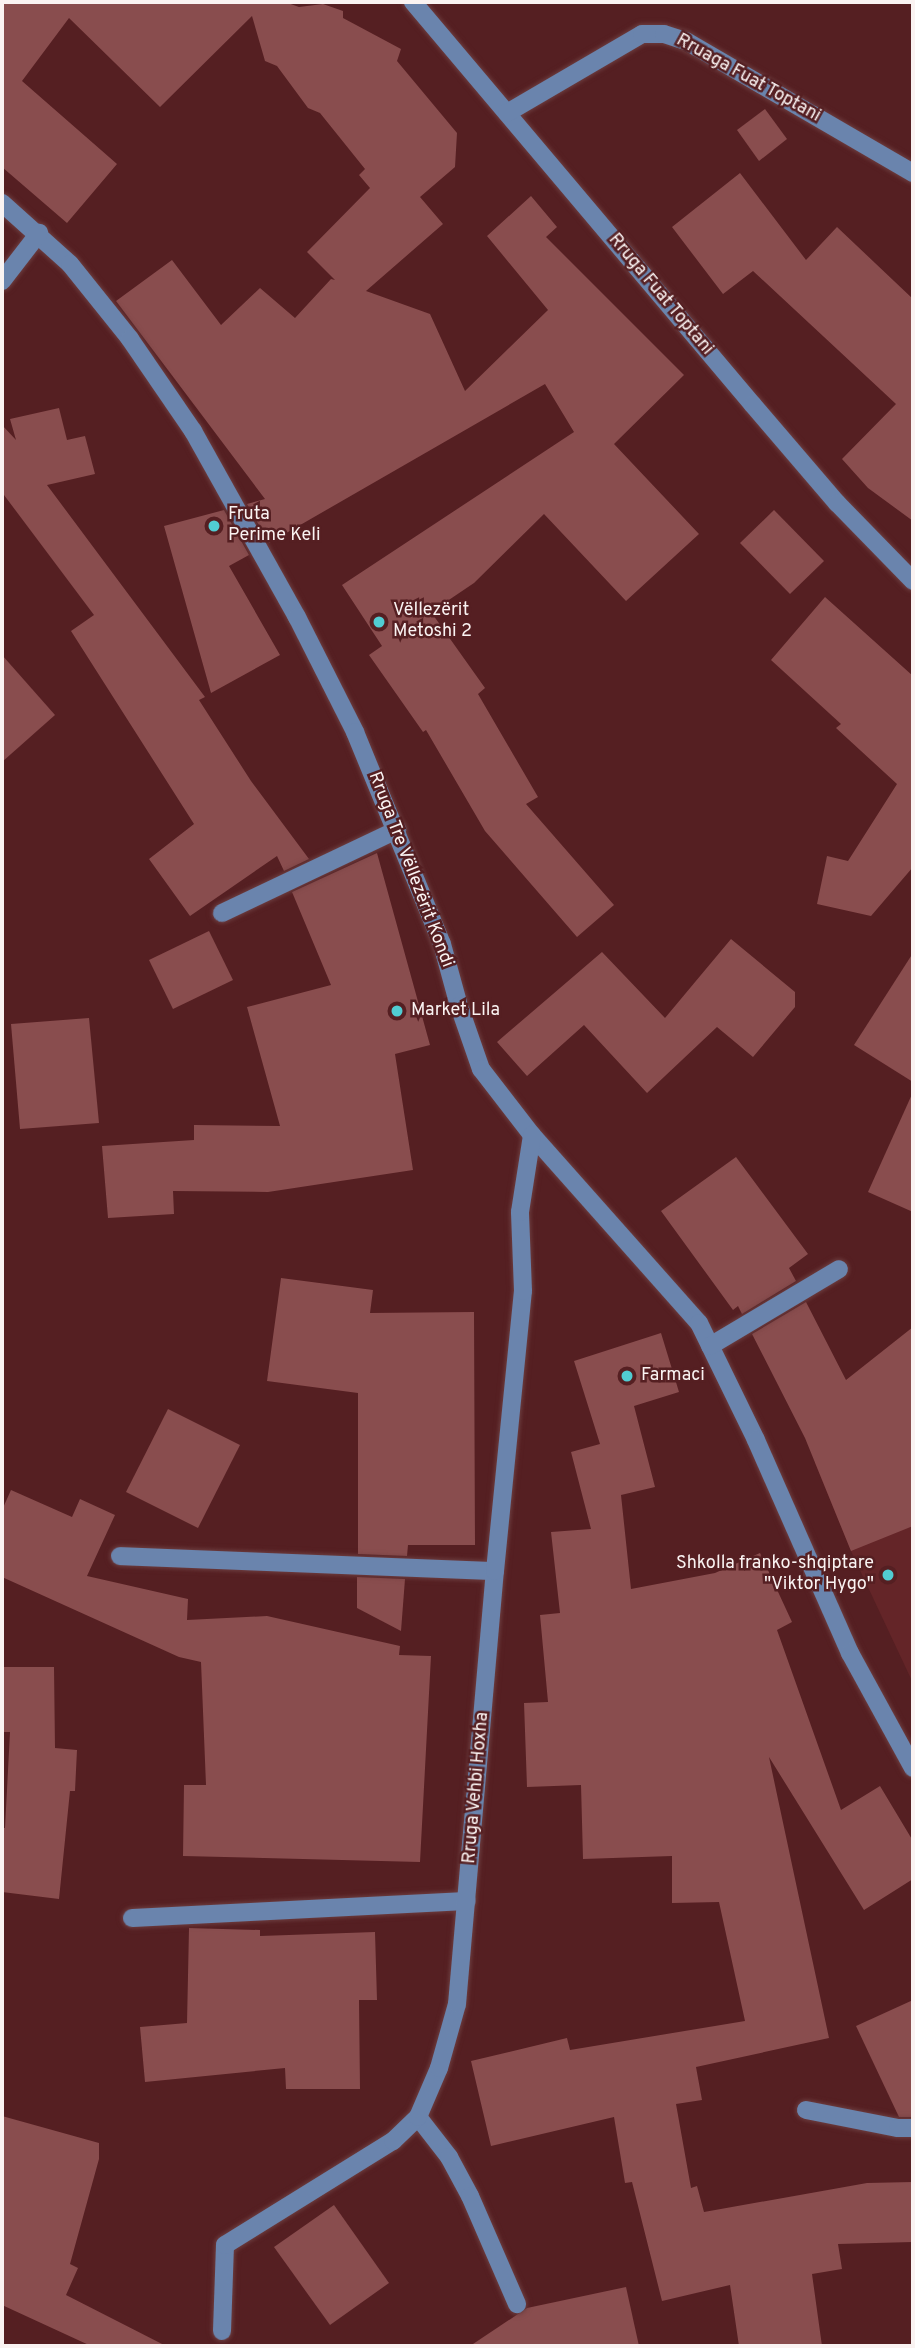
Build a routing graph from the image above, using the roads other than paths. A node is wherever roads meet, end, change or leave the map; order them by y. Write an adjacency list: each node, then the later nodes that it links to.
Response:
1 (413, 2): 2 (street, Rruga Fuat Toptani)
2 (507, 113): 3 (street, Rruaga Fuat Toptani); 7 (street, Rruga Fuat Toptani)
3 (913, 173)
4 (2, 203): 5 (street, Rruga Tre Vëllezërit Kondi)
5 (39, 233): 6 (street); 8 (street, Rruga Tre Vëllezërit Kondi)
6 (2, 281)
7 (913, 582)
8 (397, 830): 9 (street); 10 (street, Rruga Tre Vëllezërit Kondi)
9 (222, 913)
10 (531, 1135): 12 (street, Rruga Tre Vëllezërit Kondi); 14 (street, Rruga Vehbi Hoxha)
11 (839, 1269): 12 (street)
12 (710, 1346): 15 (street, Rruga Tre Vëllezërit Kondi)
13 (120, 1556): 14 (street)
14 (495, 1571): 16 (street, Rruga Vehbi Hoxha)
15 (913, 1768)
16 (467, 1901): 17 (street); 19 (street, Rruga Vehbi Hoxha)
17 (132, 1917)
18 (806, 2110): 20 (street)
19 (418, 2117): 21 (street); 22 (street, Rruga Vehbi Hoxha)
20 (913, 2127)
21 (517, 2304)
22 (222, 2332)

